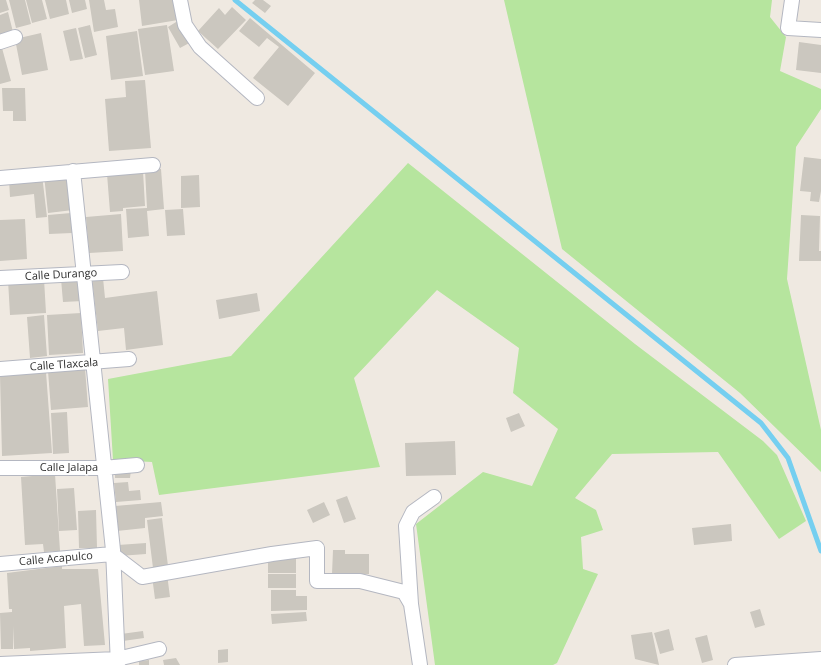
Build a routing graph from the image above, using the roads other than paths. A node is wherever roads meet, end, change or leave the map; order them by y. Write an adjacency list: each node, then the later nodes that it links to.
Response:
1 (180, 0): 6 (street)
2 (792, 0): 3 (street)
3 (821, 30)
4 (15, 37): 5 (street)
5 (0, 42)
6 (257, 98)
7 (153, 165): 8 (street)
8 (73, 171): 9 (street); 11 (street)
9 (0, 178)
10 (122, 272): 11 (street, Calle Durango)
11 (85, 274): 12 (street, Calle Durango); 14 (street)
12 (0, 278)
13 (128, 359): 14 (street, Calle Tlaxcala)
14 (93, 363): 15 (street, Calle Tlaxcala); 18 (street)
15 (0, 370)
16 (137, 465): 18 (street, Calle Jalapa)
17 (0, 468): 18 (street, Calle Jalapa)
18 (103, 468): 20 (street)
19 (434, 496): 22 (street)
20 (112, 554): 21 (street, Calle Acapulco); 22 (street); 25 (street)
21 (0, 564)
22 (411, 604): 27 (street)
23 (159, 649): 25 (street)
24 (821, 659): 28 (street)
25 (118, 662): 26 (street)
26 (0, 664)
27 (420, 665)
28 (735, 665)

